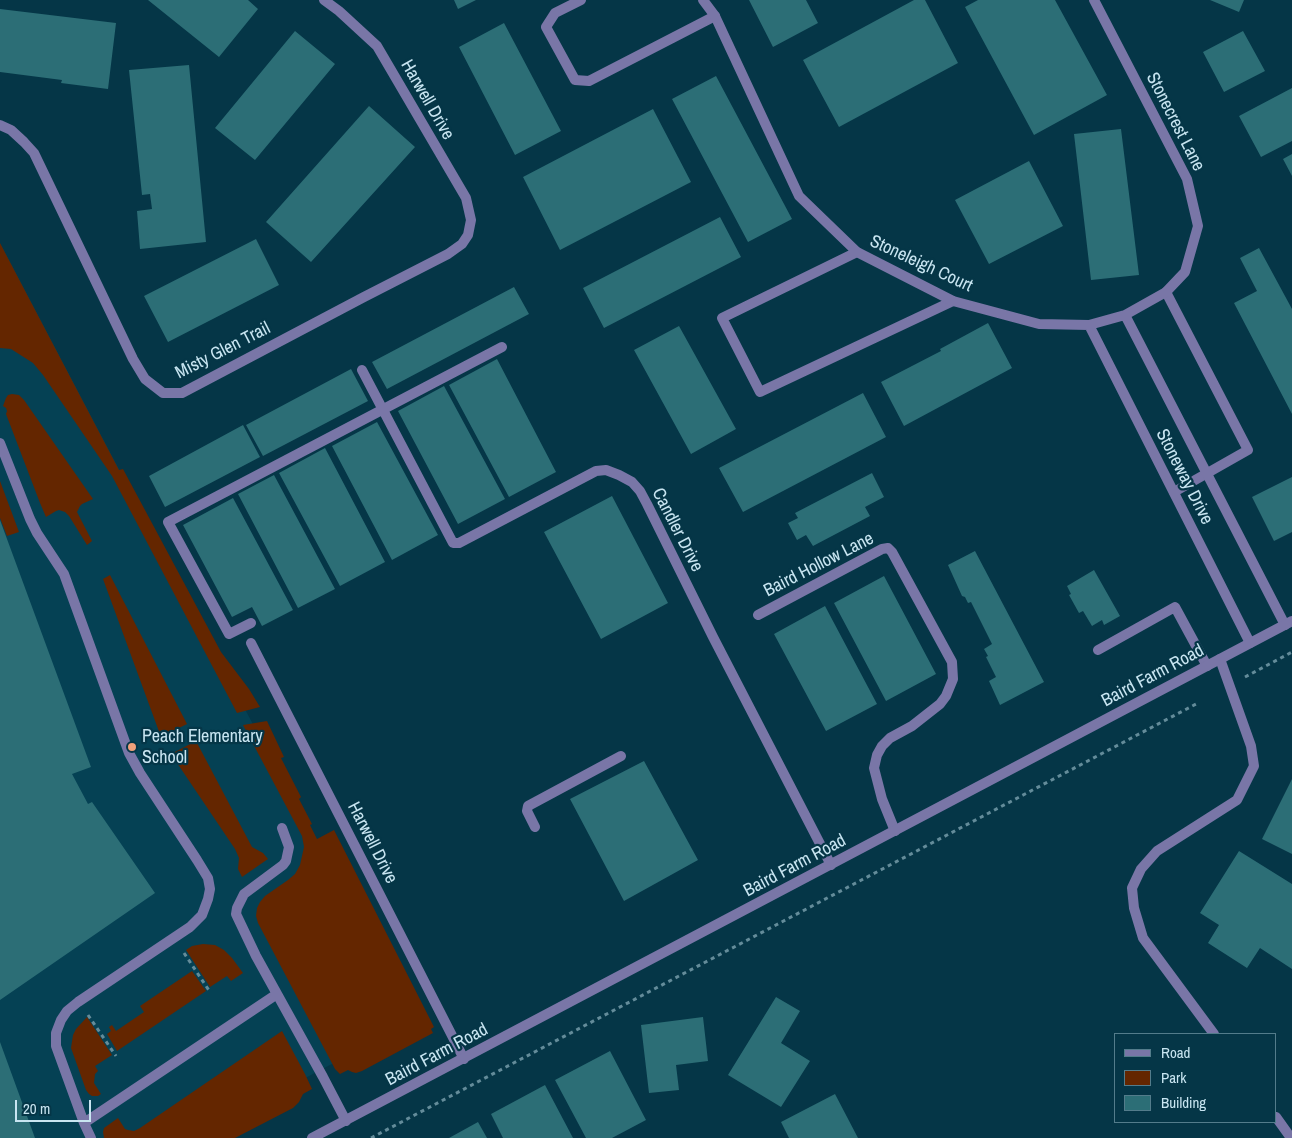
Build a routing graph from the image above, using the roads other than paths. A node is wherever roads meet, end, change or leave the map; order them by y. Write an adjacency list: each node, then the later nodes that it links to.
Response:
1 (324, 0): 7 (street, Harwell Drive)
2 (581, 0): 5 (street)
3 (703, 0): 5 (street, Stoneleigh Court)
4 (1094, 0): 9 (street, Stonecrest Lane)
5 (715, 16): 8 (street, Stoneleigh Court)
6 (0, 125): 7 (street, Misty Glen Trail)
7 (468, 235)
8 (856, 252): 10 (street, Stoneleigh Court); 10 (street)
9 (1166, 292): 11 (street, Stonecrest Lane); 17 (street)
10 (953, 301): 12 (street, Stoneleigh Court)
11 (1125, 315): 12 (street, Stonecrest Lane); 17 (street, Stoneway Drive)
12 (1089, 325): 18 (street, Stoneway Drive)
13 (502, 347): 15 (street)
14 (362, 370): 15 (street, Candler Drive)
15 (383, 410): 20 (street); 31 (street, Candler Drive)
16 (0, 443): 37 (street)
17 (1207, 474): 18 (street); 21 (street, Stoneway Drive)
18 (1174, 492): 23 (street, Stoneway Drive)
19 (758, 615): 30 (street, Baird Hollow Lane)
20 (251, 623)
21 (1288, 623): 23 (street, Baird Farm Road)
22 (251, 643): 34 (street, Harwell Drive)
23 (1250, 643): 25 (street, Baird Farm Road)
24 (1098, 650): 26 (street)
25 (1220, 659): 26 (street, Baird Farm Road); 33 (street)
26 (1207, 666): 30 (street, Baird Farm Road)
27 (621, 756): 28 (street)
28 (535, 827)
29 (282, 828): 32 (street)
30 (895, 831): 31 (street, Baird Farm Road)
31 (832, 865): 34 (street, Baird Farm Road)
32 (277, 994): 36 (street); 37 (street)
33 (1213, 1033)
34 (464, 1059): 36 (street, Baird Farm Road)
35 (1277, 1118): 40 (street)
36 (346, 1121): 39 (street, Baird Farm Road)
37 (84, 1123): 38 (street)
38 (91, 1138)
39 (312, 1138)
40 (1291, 1138)

